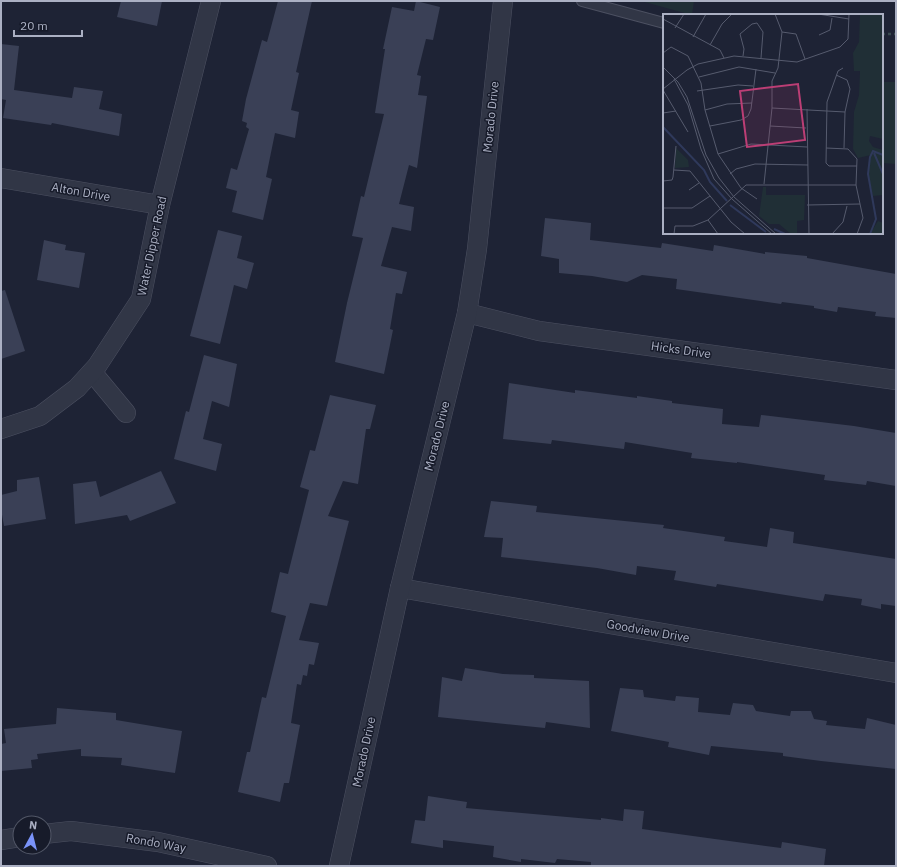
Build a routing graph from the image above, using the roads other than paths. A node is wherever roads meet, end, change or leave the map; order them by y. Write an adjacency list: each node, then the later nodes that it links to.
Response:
1 (211, 1): 6 (street, Water Dipper Road)
2 (503, 1): 7 (street, Morado Drive)
3 (582, 1): 4 (lane)
4 (663, 23)
5 (1, 178): 6 (street, Alton Drive)
6 (160, 205): 8 (street, Water Dipper Road)
7 (467, 313): 9 (street, Hicks Drive); 12 (street, Morado Drive)
8 (92, 372): 10 (street); 11 (street, Water Dipper Road)
9 (896, 380)
10 (126, 414)
11 (1, 429)
12 (400, 588): 13 (street, Goodview Drive); 18 (street, Morado Drive)
13 (896, 673)
14 (52, 833): 17 (street, Rondo Way)
15 (12, 838): 16 (street)
16 (1, 840)
17 (267, 866)
18 (339, 866)

